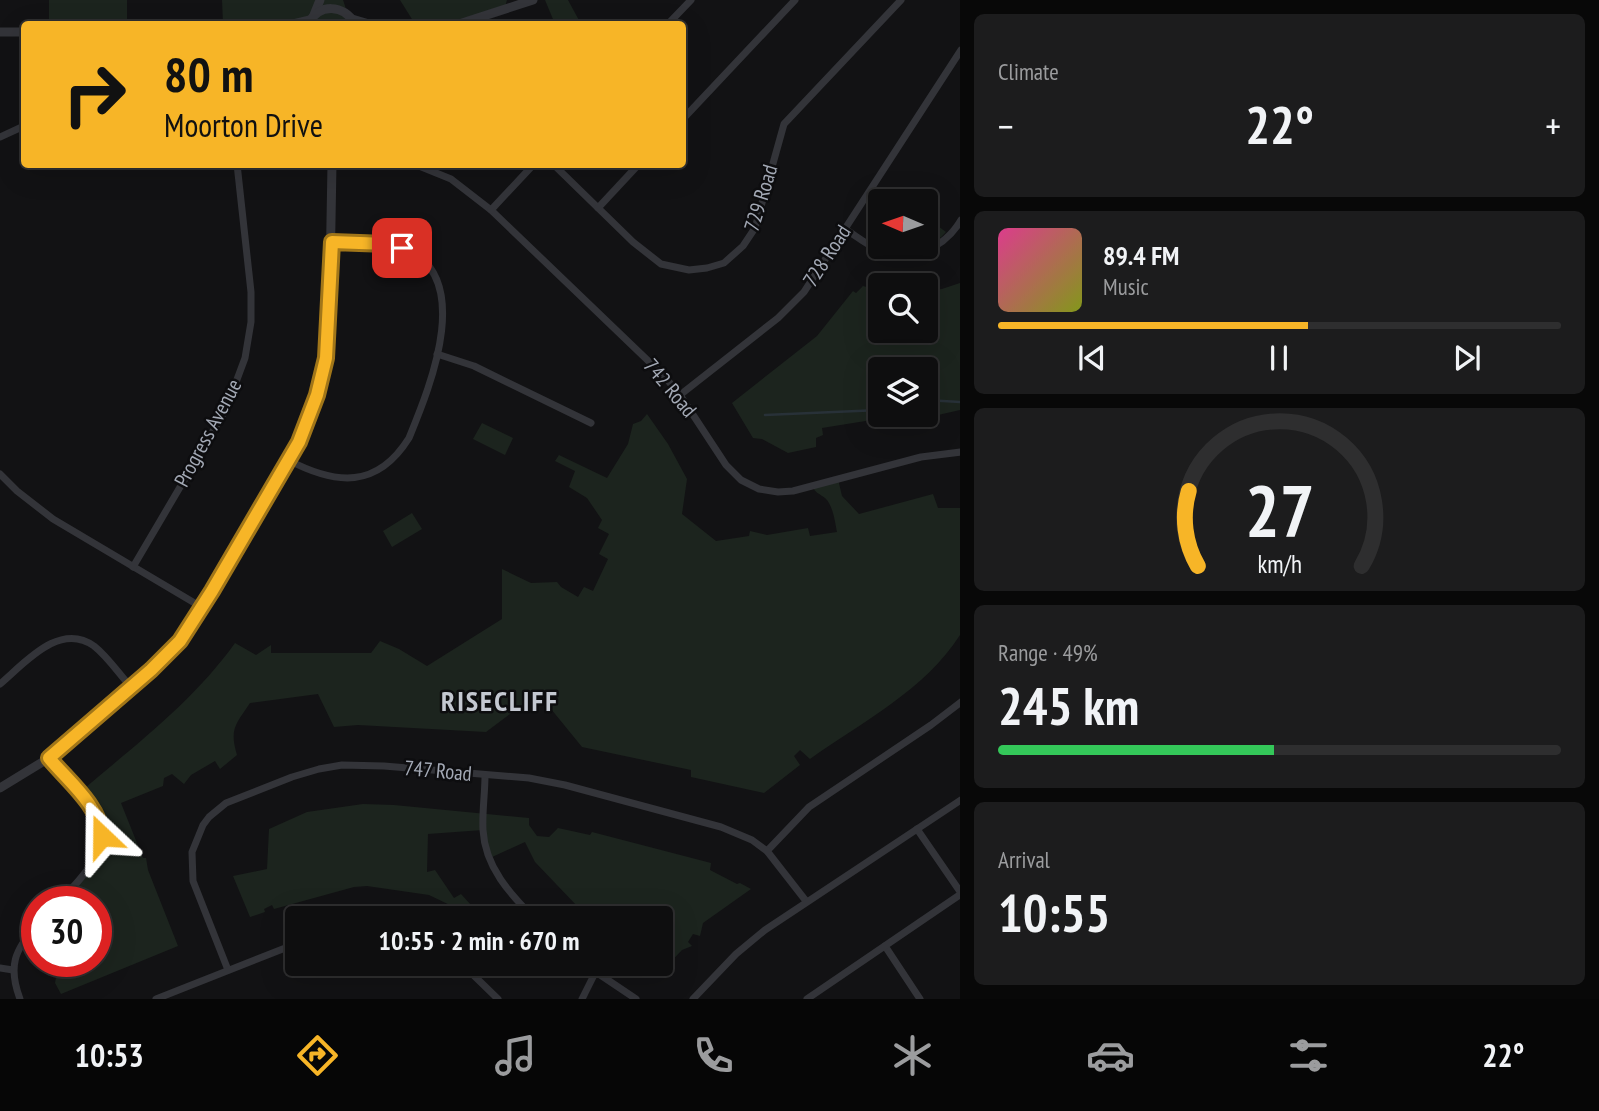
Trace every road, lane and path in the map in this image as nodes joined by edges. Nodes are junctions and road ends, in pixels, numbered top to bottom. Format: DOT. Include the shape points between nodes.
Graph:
graph roads {
  1 [pos="320,0"];
  2 [pos="342,0"];
  3 [pos="533,0"];
  4 [pos="691,0"];
  5 [pos="795,0"];
  6 [pos="901,0"];
  7 [pos="351,19"];
  8 [pos="310,20"];
  9 [pos="470,21"];
  10 [pos="671,21"];
  11 [pos="0,32"];
  12 [pos="21,32"];
  13 [pos="960,50"];
  14 [pos="686,116"];
  15 [pos="21,127"];
  16 [pos="0,137"];
  17 [pos="237,168"];
  18 [pos="332,168"];
  19 [pos="424,168"];
  20 [pos="530,168"];
  21 [pos="557,168"];
  22 [pos="635,168"];
  23 [pos="598,208"];
  24 [pos="491,210"];
  25 [pos="960,220"];
  26 [pos="845,229"];
  27 [pos="332,242"];
  28 [pos="438,354"];
  29 [pos="680,395"];
  30 [pos="591,423"];
  31 [pos="960,452"];
  32 [pos="288,460"];
  33 [pos="0,474"];
  34 [pos="133,567"];
  35 [pos="202,608"];
  36 [pos="0,684"];
  37 [pos="131,687"];
  38 [pos="960,702"];
  39 [pos="49,758"];
  40 [pos="485,775"];
  41 [pos="0,788"];
  42 [pos="960,800"];
  43 [pos="916,829"];
  44 [pos="767,851"];
  45 [pos="74,886"];
  46 [pos="960,893"];
  47 [pos="806,901"];
  48 [pos="523,906"];
  49 [pos="21,945"];
  50 [pos="885,946"];
  51 [pos="285,948"];
  52 [pos="0,968"];
  53 [pos="13,970"];
  54 [pos="228,970"];
  55 [pos="474,976"];
  56 [pos="594,976"];
  57 [pos="600,976"];
  58 [pos="20,999"];
  59 [pos="156,999"];
  60 [pos="498,999"];
  61 [pos="582,999"];
  62 [pos="636,999"];
  63 [pos="693,999"];
  64 [pos="807,999"];
  65 [pos="920,999"];
  1 -- 8 [label="street"];
  2 -- 7 [label="street"];
  3 -- 9 [label="street"];
  4 -- 10 [label="street"];
  5 -- 14 [label="street"];
  6 -- 23 [label="street, 729 Road" via="784,124 755,228 734,256 707,268 670,267 643,251"];
  7 -- 8 [label="street" via="331,8"];
  11 -- 12 [label="street"];
  13 -- 26 [label="street, 728 Road"];
  15 -- 16 [label="street"];
  17 -- 34 [label="street, Progress Avenue" via="251,292 245,358 226,409"];
  18 -- 27 [label="street"];
  19 -- 24 [label="street, 742 Road" via="451,179"];
  20 -- 24 [label="street"];
  21 -- 23 [label="street, 729 Road"];
  22 -- 23 [label="street"];
  24 -- 29 [label="street, 742 Road"];
  25 -- 26 [label="street" via="939,245 914,254 883,251"];
  26 -- 29 [label="street, 728 Road" via="796,301"];
  27 -- 28 [label="street" via="395,245 423,260 442,295"];
  27 -- 32 [label="street" via="329,334 322,378"];
  28 -- 30 [label="street" via="474,366"];
  28 -- 32 [label="street" via="409,438 382,468 362,476 330,478"];
  29 -- 31 [label="street, 742 Road" via="735,475 759,489 793,491 921,457"];
  32 -- 35 [label="street"];
  33 -- 34 [label="street" via="52,519"];
  34 -- 35 [label="street"];
  35 -- 37 [label="street" via="180,641"];
  36 -- 37 [label="street" via="45,646 70,638 96,648"];
  37 -- 39 [label="street"];
  38 -- 44 [label="street" via="809,807"];
  39 -- 41 [label="street"];
  39 -- 45 [label="street" via="101,825 101,848"];
  40 -- 44 [label="street, 747 Road" via="565,785 696,819 740,834"];
  40 -- 48 [label="street" via="483,832 488,853 503,884"];
  40 -- 54 [label="street, 747 Road" via="342,765 292,777 226,803 199,833 192,871"];
  42 -- 43 [label="street"];
  43 -- 46 [label="street"];
  43 -- 47 [label="street"];
  44 -- 47 [label="street, 747 Road"];
  46 -- 50 [label="street"];
  47 -- 63 [label="street" via="736,954"];
  49 -- 53 [label="street"];
  50 -- 64 [label="street"];
  50 -- 65 [label="street"];
  51 -- 54 [label="street"];
  52 -- 53 [label="street"];
  53 -- 58 [label="street"];
  54 -- 59 [label="street"];
  55 -- 60 [label="street"];
  56 -- 61 [label="street"];
  57 -- 62 [label="street"];
}
